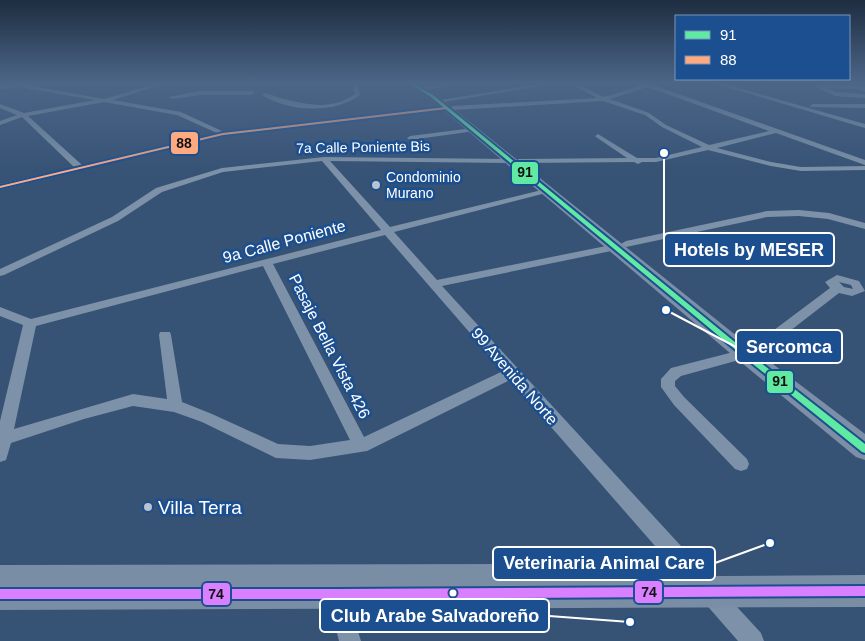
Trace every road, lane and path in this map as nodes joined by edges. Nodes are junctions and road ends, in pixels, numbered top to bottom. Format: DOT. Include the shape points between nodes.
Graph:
graph roads {
  1 [pos="18,113"];
  2 [pos="35,113"];
  3 [pos="179,113"];
  4 [pos="341,113"];
  5 [pos="456,113"];
  6 [pos="458,113"];
  7 [pos="644,113"];
  8 [pos="726,113"];
  9 [pos="821,113"];
  10 [pos="23,115"];
  11 [pos="0,123"];
  12 [pos="865,126"];
  13 [pos="473,130"];
  14 [pos="776,131"];
  15 [pos="223,134"];
  16 [pos="598,136"];
  17 [pos="410,138"];
  18 [pos="710,148"];
  19 [pos="324,159"];
  20 [pos="516,161"];
  21 [pos="638,162"];
  22 [pos="865,163"];
  23 [pos="80,168"];
  24 [pos="865,168"];
  25 [pos="0,187"];
  26 [pos="547,190"];
  27 [pos="865,226"];
  28 [pos="386,230"];
  29 [pos="621,245"];
  30 [pos="267,263"];
  31 [pos="0,273"];
  32 [pos="435,284"];
  33 [pos="838,288"];
  34 [pos="0,311"];
  35 [pos="30,324"];
  36 [pos="166,335"];
  37 [pos="752,351"];
  38 [pos="512,373"];
  39 [pos="175,406"];
  40 [pos="865,433"];
  41 [pos="3,439"];
  42 [pos="361,446"];
  43 [pos="865,449"];
  44 [pos="0,455"];
  45 [pos="741,464"];
  46 [pos="865,579"];
  47 [pos="0,580"];
  48 [pos="703,585"];
  49 [pos="865,591"];
  50 [pos="0,594"];
  51 [pos="337,594"];
  52 [pos="350,641"];
  53 [pos="753,641"];
  1 -- 10 [label="street"];
  2 -- 10 [label="street"];
  3 -- 15 [label="street"];
  4 -- 15 [label="street"];
  5 -- 13 [label="main road"];
  6 -- 20 [label="main road"];
  7 -- 18 [label="street"];
  8 -- 14 [label="street"];
  9 -- 12 [label="street"];
  10 -- 11 [label="street"];
  10 -- 23 [label="street"];
  13 -- 17 [label="street"];
  13 -- 20 [label="main road"];
  14 -- 18 [label="street, 7a Calle Poniente Bis"];
  14 -- 22 [label="street"];
  15 -- 23 [label="street"];
  16 -- 21 [label="street"];
  18 -- 21 [label="street, 7a Calle Poniente Bis"];
  18 -- 24 [label="street" via="801,169"];
  19 -- 20 [label="street, 7a Calle Poniente Bis"];
  19 -- 28 [label="street, 99 Avenida Norte"];
  19 -- 31 [label="street, 7a Calle Poniente Bis" via="222,170 159,190 114,218"];
  20 -- 21 [label="street, 7a Calle Poniente Bis"];
  20 -- 26 [label="main road"];
  20 -- 29 [label="main road"];
  23 -- 25 [label="street"];
  26 -- 28 [label="street, 9a Calle Poniente"];
  26 -- 29 [label="main road"];
  27 -- 29 [label="street" via="822,215 767,214"];
  28 -- 30 [label="street, 9a Calle Poniente"];
  28 -- 32 [label="street, 99 Avenida Norte"];
  29 -- 32 [label="street"];
  29 -- 37 [label="main road"];
  30 -- 35 [label="street, 9a Calle Poniente"];
  30 -- 42 [label="street, Pasaje Bella Vista 426"];
  32 -- 38 [label="street, 99 Avenida Norte"];
  33 -- 37 [label="street"];
  34 -- 35 [label="street"];
  35 -- 41 [label="street"];
  36 -- 39 [label="street"];
  37 -- 40 [label="main road"];
  37 -- 43 [label="main road"];
  37 -- 45 [label="street" via="676,372 668,379 668,386 678,401"];
  38 -- 42 [label="street"];
  38 -- 48 [label="street, 99 Avenida Norte"];
  39 -- 41 [label="street" via="133,400"];
  39 -- 42 [label="street" via="276,451 310,453"];
  41 -- 44 [label="street"];
  46 -- 48 [label="main road"];
  47 -- 48 [label="main road"];
  48 -- 49 [label="main road"];
  48 -- 51 [label="main road"];
  48 -- 53 [label="street, 99 Avenida Norte"];
  50 -- 51 [label="main road"];
  51 -- 52 [label="street"];
}
